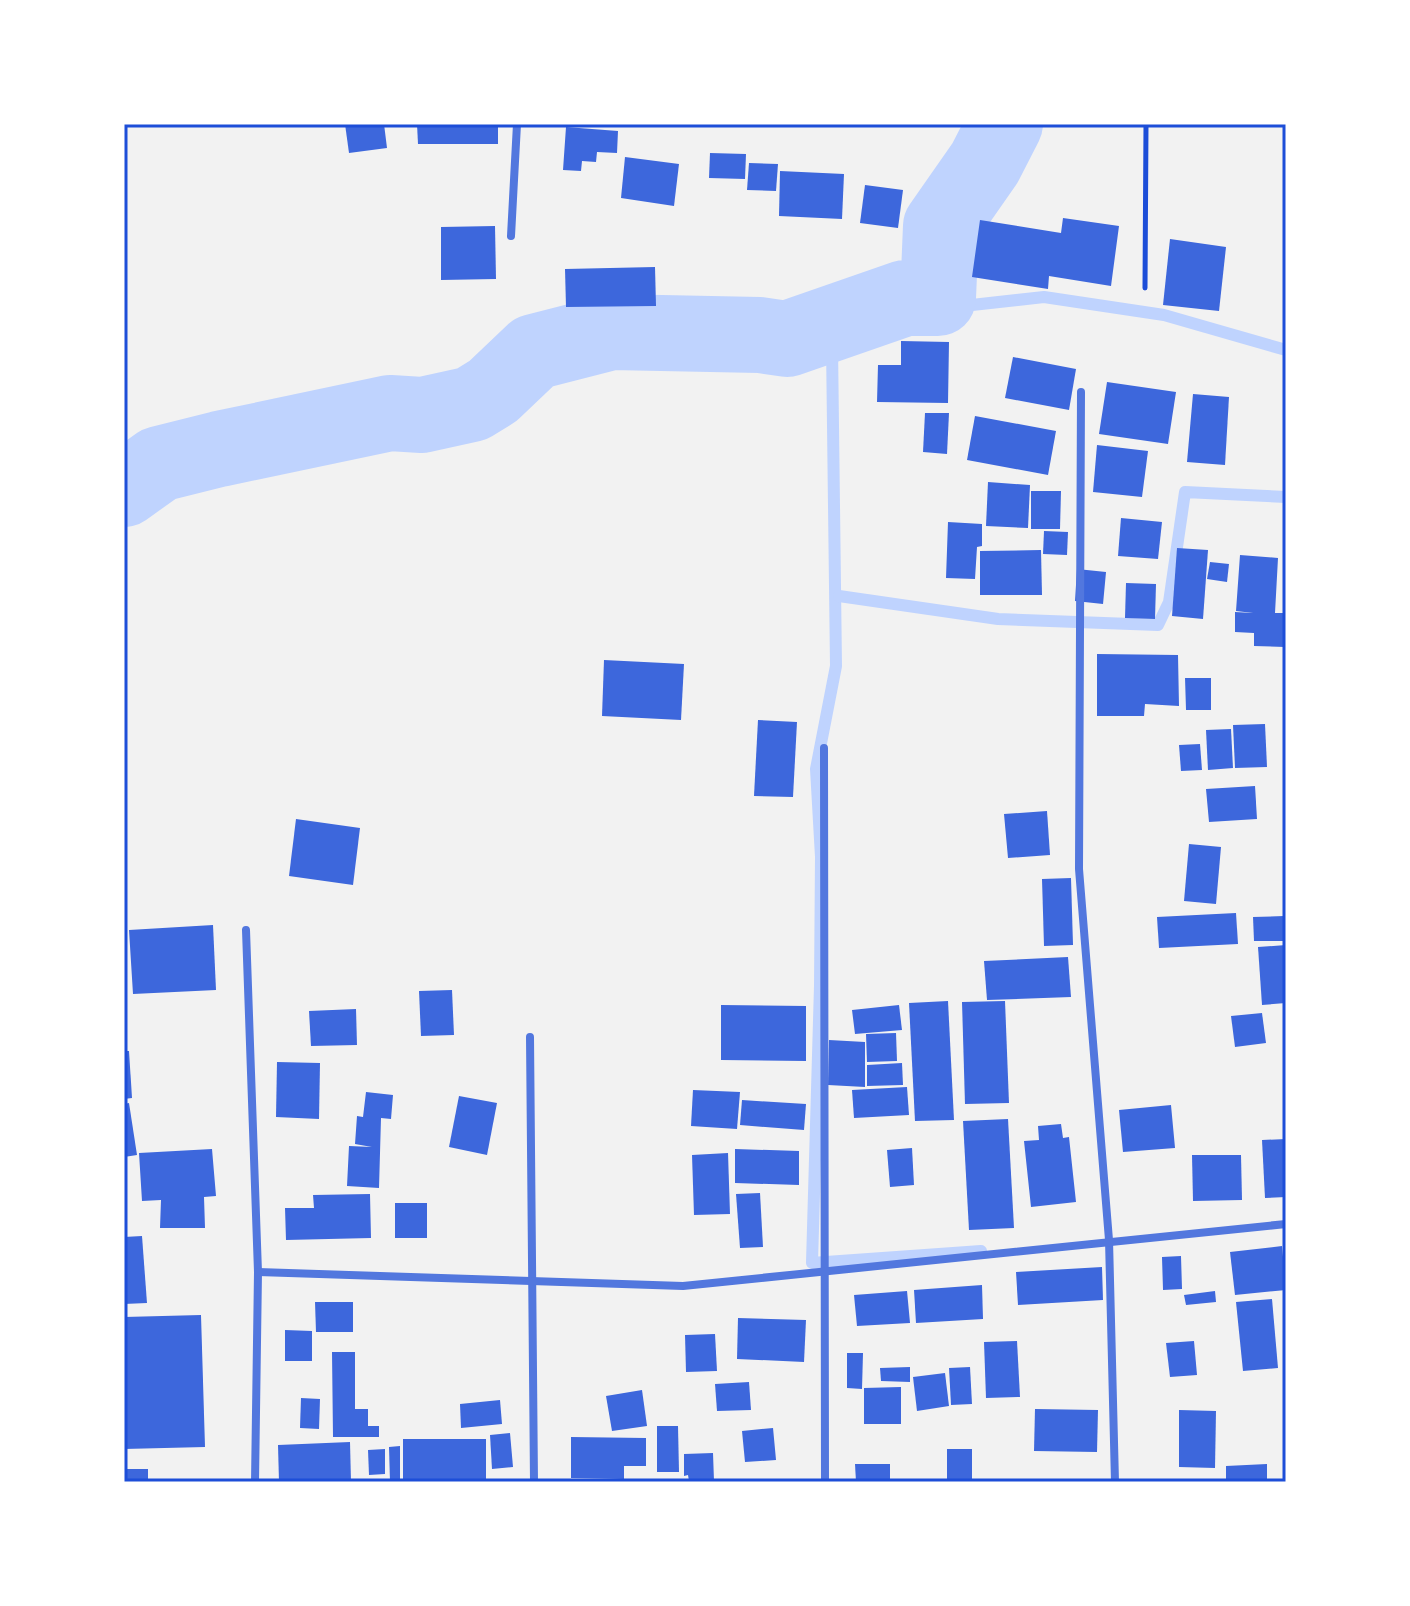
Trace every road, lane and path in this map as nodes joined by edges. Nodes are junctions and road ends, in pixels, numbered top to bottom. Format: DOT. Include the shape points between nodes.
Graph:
graph roads {
  1 [pos="517,124"];
  2 [pos="1146,124"];
  3 [pos="511,236"];
  4 [pos="1145,288"];
  5 [pos="1081,392"];
  6 [pos="824,748"];
  7 [pos="246,930"];
  8 [pos="530,1037"];
  9 [pos="1286,1224"];
  10 [pos="1109,1240"];
  11 [pos="258,1272"];
  12 [pos="823,1272"];
  13 [pos="533,1281"];
  14 [pos="255,1482"];
  15 [pos="534,1482"];
  16 [pos="825,1482"];
  17 [pos="1115,1482"];
  1 -- 3 [label="street"];
  2 -- 4 [label="path"];
  5 -- 10 [label="street" via="1079,869"];
  6 -- 12 [label="street"];
  7 -- 11 [label="street"];
  8 -- 13 [label="street"];
  9 -- 10 [label="street"];
  10 -- 12 [label="street"];
  10 -- 17 [label="street"];
  11 -- 13 [label="street"];
  11 -- 14 [label="street"];
  12 -- 13 [label="street" via="683,1286"];
  12 -- 16 [label="street"];
  13 -- 15 [label="street"];
}
